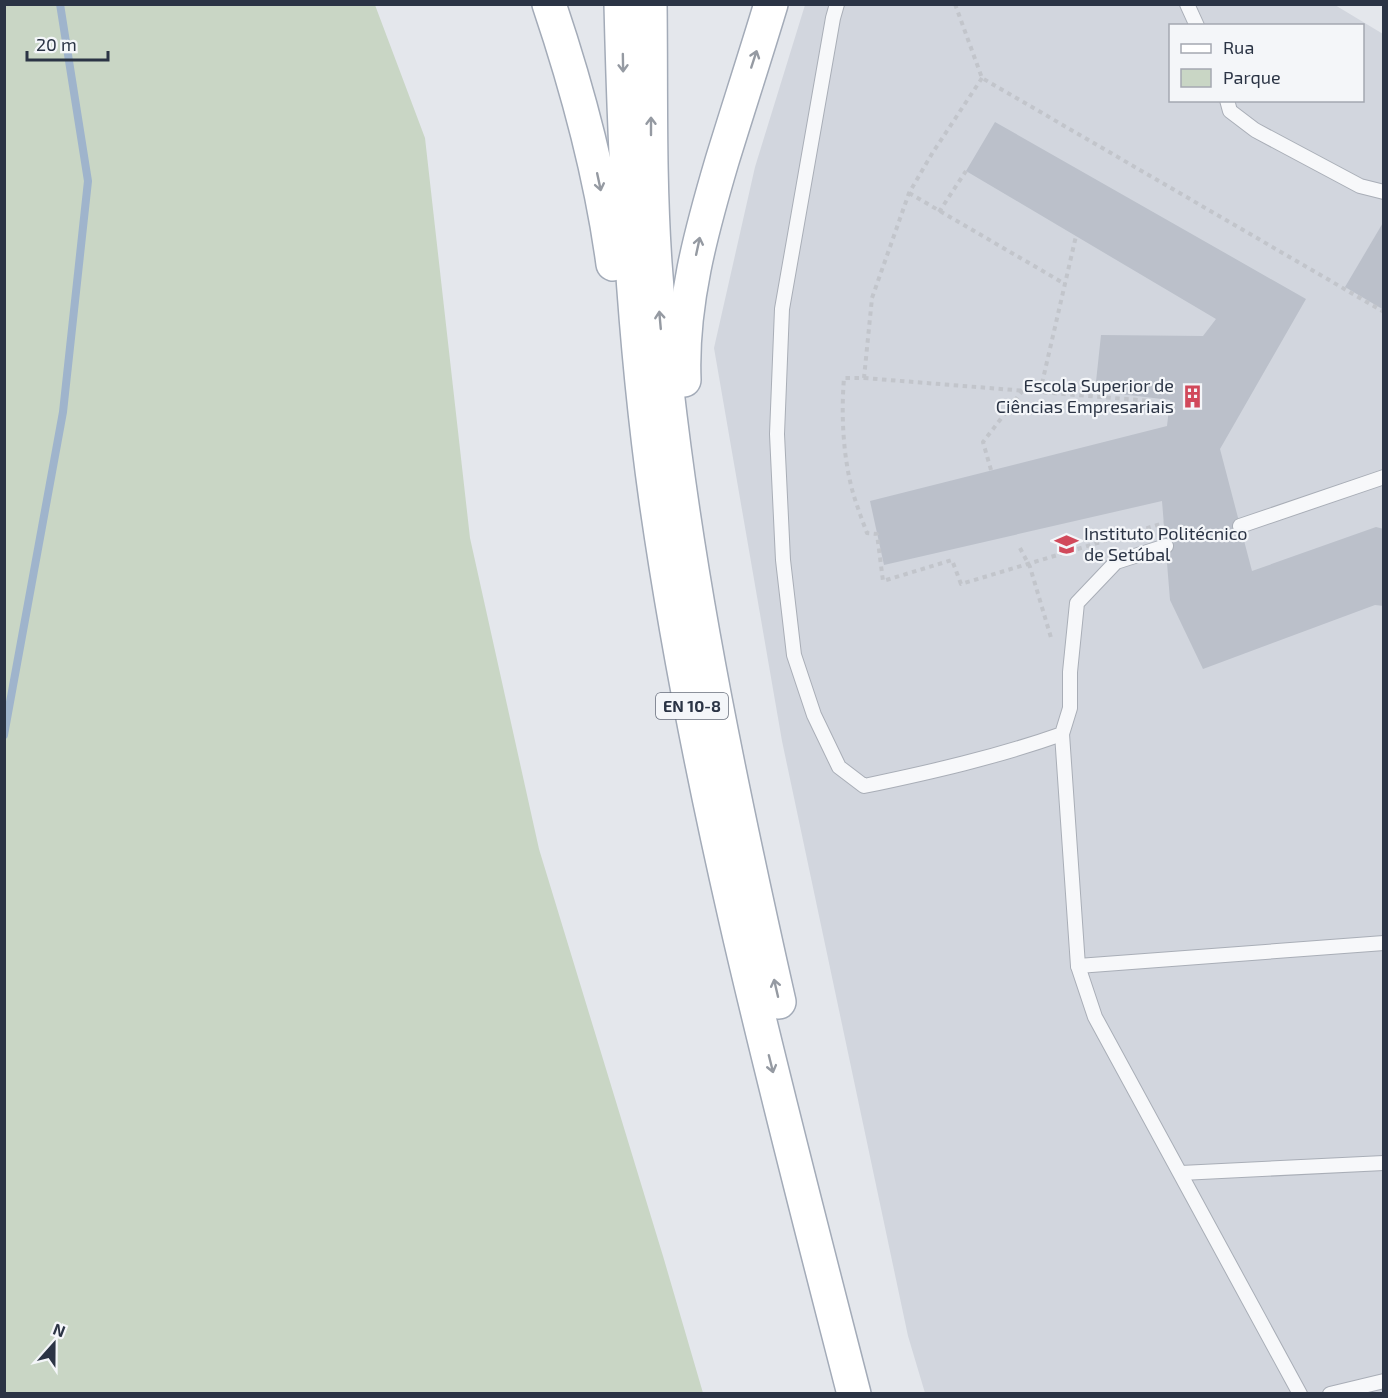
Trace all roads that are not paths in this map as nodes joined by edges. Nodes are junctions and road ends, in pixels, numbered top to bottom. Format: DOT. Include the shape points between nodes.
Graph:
graph roads {
  1 [pos="549,4"];
  2 [pos="621,4"];
  3 [pos="650,4"];
  4 [pos="771,4"];
  5 [pos="837,4"];
  6 [pos="1187,4"];
  7 [pos="1196,24"];
  8 [pos="1228,102"];
  9 [pos="1383,192"];
  10 [pos="1383,477"];
  11 [pos="1240,526"];
  12 [pos="1166,546"];
  13 [pos="1062,734"];
  14 [pos="1383,944"];
  15 [pos="767,948"];
  16 [pos="1078,966"];
  17 [pos="761,1024"];
  18 [pos="1383,1163"];
  19 [pos="1181,1173"];
  20 [pos="1383,1381"];
  21 [pos="854,1394"];
  22 [pos="865,1394"];
  23 [pos="1300,1394"];
  24 [pos="1330,1394"];
  1 -- 17 [label="main road, one-way" via="573,76 600,185 668,665 701,806"];
  2 -- 17 [label="main road, EN 10-8, one-way" via="632,266 656,499 696,732"];
  15 -- 3 [label="main road, EN 10-8, one-way" via="703,636 672,432 655,261"];
  15 -- 4 [label="main road, one-way" via="712,624 683,370 689,294 701,231"];
  5 -- 13 [label="lane" via="782,309 777,434 783,560 794,655 814,715 839,767 864,786 941,770"];
  6 -- 7 [label="lane"];
  8 -- 9 [label="lane" via="1230,111 1255,130 1359,186"];
  10 -- 11 [label="lane"];
  12 -- 13 [label="lane" via="1116,562 1077,603 1071,708"];
  13 -- 16 [label="lane"];
  14 -- 16 [label="lane"];
  22 -- 15 [label="main road, EN 10-8, one-way"];
  16 -- 19 [label="lane" via="1095,1017"];
  17 -- 21 [label="main road, EN 10-8, one-way"];
  18 -- 19 [label="lane"];
  19 -- 23 [label="lane"];
  20 -- 24 [label="lane"];
}
